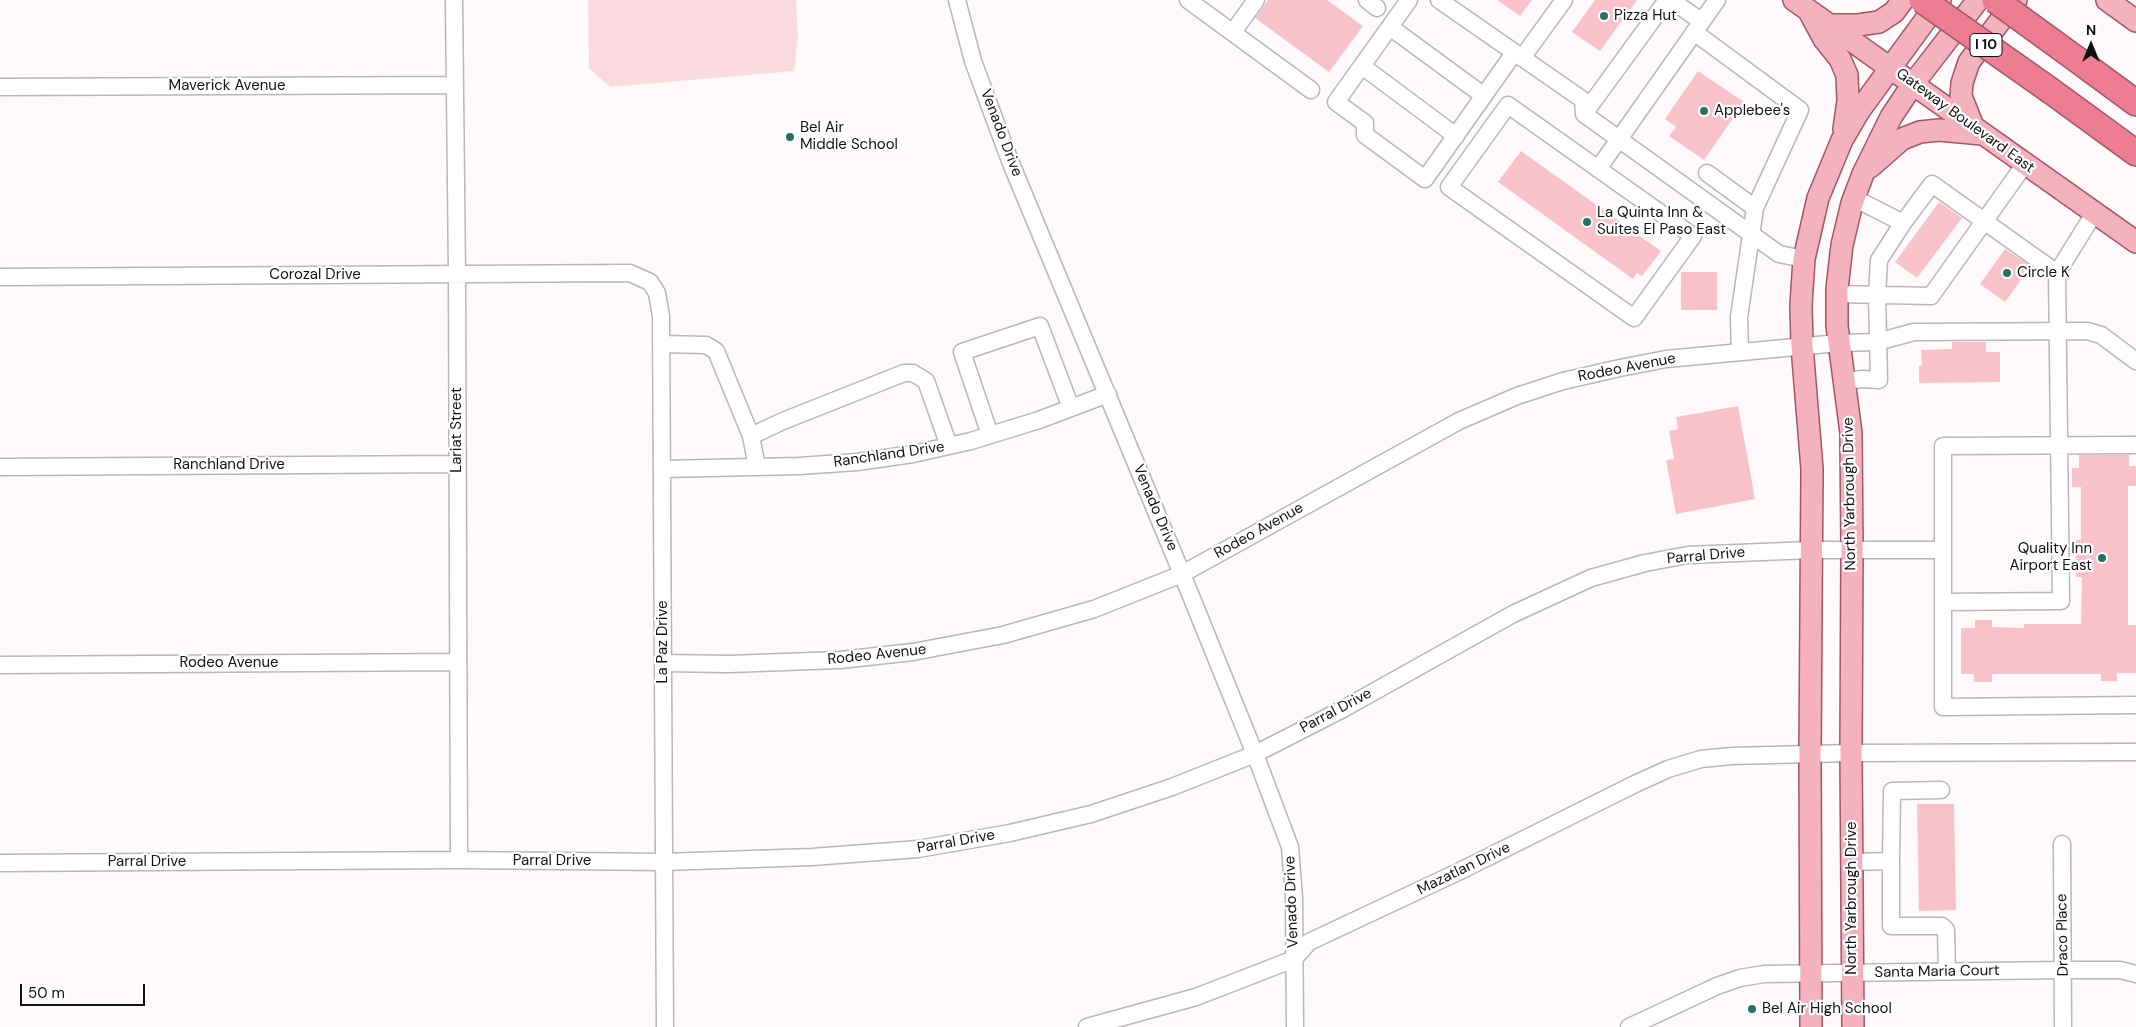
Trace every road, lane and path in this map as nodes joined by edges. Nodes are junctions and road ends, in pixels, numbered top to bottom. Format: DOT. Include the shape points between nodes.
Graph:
graph roads {
  1 [pos="454,0"];
  2 [pos="957,0"];
  3 [pos="1188,0"];
  4 [pos="1256,0"];
  5 [pos="1410,0"];
  6 [pos="1439,0"];
  7 [pos="1564,0"];
  8 [pos="1667,0"];
  9 [pos="1671,0"];
  10 [pos="1717,0"];
  11 [pos="1902,0"];
  12 [pos="1922,0"];
  13 [pos="1940,0"];
  14 [pos="1978,0"];
  15 [pos="1995,0"];
  16 [pos="2016,0"];
  17 [pos="2107,0"];
  18 [pos="1802,5"];
  19 [pos="2136,21"];
  20 [pos="1831,25"];
  21 [pos="1390,27"];
  22 [pos="1698,27"];
  23 [pos="1233,32"];
  24 [pos="1518,55"];
  25 [pos="1362,66"];
  26 [pos="1890,67"];
  27 [pos="455,84"];
  28 [pos="1913,84"];
  29 [pos="0,87"];
  30 [pos="1311,90"];
  31 [pos="1484,96"];
  32 [pos="2136,103"];
  33 [pos="1584,114"];
  34 [pos="1978,129"];
  35 [pos="1456,136"];
  36 [pos="1619,139"];
  37 [pos="1842,140"];
  38 [pos="2136,153"];
  39 [pos="2025,164"];
  40 [pos="1598,169"];
  41 [pos="1708,173"];
  42 [pos="1862,174"];
  43 [pos="1854,198"];
  44 [pos="1755,208"];
  45 [pos="2095,212"];
  46 [pos="1983,220"];
  47 [pos="1903,223"];
  48 [pos="1751,234"];
  49 [pos="2136,242"];
  50 [pos="1804,259"];
  51 [pos="630,273"];
  52 [pos="2057,273"];
  53 [pos="457,274"];
  54 [pos="0,277"];
  55 [pos="1837,294"];
  56 [pos="1877,295"];
  57 [pos="2059,331"];
  58 [pos="1839,342"];
  59 [pos="1878,342"];
  60 [pos="661,344"];
  61 [pos="1802,346"];
  62 [pos="1740,352"];
  63 [pos="2136,361"];
  64 [pos="1845,381"];
  65 [pos="1108,394"];
  66 [pos="1071,408"];
  67 [pos="990,435"];
  68 [pos="751,436"];
  69 [pos="2060,445"];
  70 [pos="2136,445"];
  71 [pos="949,446"];
  72 [pos="457,464"];
  73 [pos="0,467"];
  74 [pos="757,467"];
  75 [pos="663,469"];
  76 [pos="1852,549"];
  77 [pos="1811,550"];
  78 [pos="1943,550"];
  79 [pos="1182,574"];
  80 [pos="1943,602"];
  81 [pos="458,662"];
  82 [pos="663,663"];
  83 [pos="0,665"];
  84 [pos="2136,705"];
  85 [pos="2136,752"];
  86 [pos="1851,753"];
  87 [pos="1255,754"];
  88 [pos="1810,754"];
  89 [pos="1941,790"];
  90 [pos="2062,844"];
  91 [pos="459,860"];
  92 [pos="1891,861"];
  93 [pos="664,862"];
  94 [pos="1852,862"];
  95 [pos="0,863"];
  96 [pos="1294,959"];
  97 [pos="2063,970"];
  98 [pos="1810,972"];
  99 [pos="1853,972"];
  100 [pos="1947,972"];
  101 [pos="2136,974"];
  102 [pos="665,1027"];
  103 [pos="1087,1027"];
  104 [pos="1295,1027"];
  105 [pos="1629,1027"];
  106 [pos="1811,1027"];
  107 [pos="1853,1027"];
  108 [pos="2063,1027"];
  1 -- 27 [label="street, Lariat Street"];
  2 -- 65 [label="street, Venado Drive" via="973,61 1010,161"];
  3 -- 23 [label="street"];
  4 -- 23 [label="street"];
  5 -- 21 [label="street"];
  6 -- 24 [label="street"];
  7 -- 24 [label="street"];
  8 -- 33 [label="street"];
  9 -- 22 [label="street"];
  10 -- 22 [label="street"];
  11 -- 20 [label="main road" via="1894,12 1879,22"];
  12 -- 38 [label="highway, I 10, bridge"];
  13 -- 26 [label="main road"];
  14 -- 28 [label="main road, North Yarbrough Drive"];
  15 -- 32 [label="highway, bridge"];
  16 -- 34 [label="main road" via="1969,62 1962,83 1961,96"];
  17 -- 19 [label="main road"];
  18 -- 20 [label="main road, Gateway Boulevard East"];
  18 -- 37 [label="main road" via="1840,59 1847,75 1848,101"];
  20 -- 26 [label="main road, Gateway Boulevard East"];
  21 -- 25 [label="street"];
  21 -- 31 [label="street"];
  22 -- 36 [label="street"];
  22 -- 44 [label="street" via="1800,110"];
  23 -- 30 [label="street"];
  24 -- 31 [label="street"];
  24 -- 33 [label="street" via="1583,100"];
  25 -- 35 [label="street"];
  25 -- 35 [label="street" via="1336,102 1365,123 1365,135 1425,179"];
  26 -- 28 [label="main road, Gateway Boulevard East"];
  26 -- 37 [label="main road" via="1858,111"];
  27 -- 29 [label="street, Maverick Avenue"];
  27 -- 53 [label="street, Lariat Street"];
  28 -- 34 [label="main road, Gateway Boulevard East"];
  28 -- 42 [label="main road, North Yarbrough Drive"];
  31 -- 35 [label="street"];
  33 -- 36 [label="street"];
  34 -- 39 [label="main road, Gateway Boulevard East"];
  34 -- 42 [label="main road" via="1920,132 1902,139"];
  36 -- 40 [label="street"];
  36 -- 48 [label="street"];
  37 -- 50 [label="main road" via="1818,198"];
  39 -- 45 [label="main road, Gateway Boulevard East"];
  39 -- 46 [label="street"];
  40 -- 40 [label="street" via="1508,105 1449,187 1634,318 1693,236"];
  41 -- 44 [label="street"];
  42 -- 43 [label="main road, North Yarbrough Drive"];
  43 -- 47 [label="street"];
  43 -- 55 [label="main road, North Yarbrough Drive" via="1842,245"];
  44 -- 48 [label="street"];
  45 -- 49 [label="main road, Gateway Boulevard East"];
  45 -- 52 [label="street"];
  46 -- 47 [label="street" via="1932,184"];
  46 -- 52 [label="street"];
  46 -- 56 [label="street" via="1931,296"];
  47 -- 56 [label="street" via="1879,260"];
  48 -- 50 [label="street" via="1779,254"];
  48 -- 62 [label="street" via="1739,317"];
  50 -- 61 [label="main road"];
  51 -- 53 [label="street, Corozal Drive"];
  51 -- 60 [label="street, La Paz Drive" via="650,282 657,293"];
  52 -- 57 [label="street"];
  53 -- 54 [label="street, Corozal Drive"];
  53 -- 72 [label="street, Lariat Street"];
  55 -- 56 [label="street"];
  55 -- 58 [label="main road, North Yarbrough Drive"];
  56 -- 59 [label="street"];
  57 -- 59 [label="street, Rodeo Avenue" via="1914,332"];
  57 -- 63 [label="street, Rodeo Avenue" via="2087,331 2102,335"];
  57 -- 69 [label="street"];
  58 -- 59 [label="street, Rodeo Avenue"];
  58 -- 61 [label="street, Rodeo Avenue"];
  58 -- 64 [label="main road, North Yarbrough Drive"];
  59 -- 64 [label="street" via="1879,380"];
  60 -- 68 [label="street" via="706,345 716,351"];
  60 -- 75 [label="street, La Paz Drive"];
  61 -- 62 [label="street, Rodeo Avenue"];
  61 -- 77 [label="main road" via="1812,469"];
  62 -- 79 [label="street, Rodeo Avenue" via="1666,359 1620,368 1517,396 1459,421"];
  64 -- 76 [label="main road, North Yarbrough Drive" via="1851,433"];
  65 -- 66 [label="street, Ranchland Drive"];
  65 -- 79 [label="street, Venado Drive"];
  66 -- 67 [label="street, Ranchland Drive"];
  66 -- 67 [label="street" via="1040,326 962,352"];
  67 -- 71 [label="street, Ranchland Drive"];
  68 -- 71 [label="street" via="904,373 914,373 926,381"];
  68 -- 74 [label="street"];
  69 -- 70 [label="street"];
  69 -- 78 [label="street" via="1943,446"];
  69 -- 80 [label="street" via="2061,601"];
  71 -- 74 [label="street, Ranchland Drive" via="857,462"];
  72 -- 73 [label="street, Ranchland Drive"];
  72 -- 81 [label="street, Lariat Street"];
  74 -- 75 [label="street, Ranchland Drive"];
  75 -- 82 [label="street, La Paz Drive"];
  76 -- 77 [label="street, Parral Drive"];
  76 -- 78 [label="street, Parral Drive"];
  76 -- 86 [label="main road, North Yarbrough Drive"];
  77 -- 87 [label="street, Parral Drive" via="1688,555 1591,578 1513,614"];
  77 -- 88 [label="main road"];
  78 -- 80 [label="street"];
  79 -- 82 [label="street, Rodeo Avenue" via="1094,609 1003,635 913,652 840,660"];
  79 -- 87 [label="street, Venado Drive"];
  80 -- 84 [label="street" via="1943,707"];
  81 -- 83 [label="street, Rodeo Avenue"];
  81 -- 91 [label="street, Lariat Street"];
  82 -- 93 [label="street, La Paz Drive"];
  85 -- 86 [label="street, Mazatlan Drive"];
  86 -- 88 [label="street, Mazatlan Drive"];
  86 -- 94 [label="main road, North Yarbrough Drive"];
  87 -- 93 [label="street, Parral Drive" via="1091,814 1010,833 918,849 812,857"];
  87 -- 96 [label="street, Venado Drive" via="1290,847"];
  88 -- 96 [label="street, Mazatlan Drive" via="1701,759 1668,769 1309,942"];
  88 -- 98 [label="main road"];
  89 -- 92 [label="street" via="1892,791"];
  90 -- 97 [label="street, Draco Place"];
  91 -- 93 [label="street, Parral Drive"];
  91 -- 95 [label="street, Parral Drive"];
  92 -- 94 [label="street"];
  92 -- 100 [label="street" via="1891,926 1942,926 1946,930"];
  93 -- 102 [label="street, La Paz Drive"];
  94 -- 99 [label="main road, North Yarbrough Drive"];
  96 -- 103 [label="street, Mazatlan Drive" via="1196,997"];
  96 -- 104 [label="street, Venado Drive"];
  97 -- 100 [label="street, Santa Maria Court"];
  97 -- 101 [label="street, Santa Maria Court" via="2120,970"];
  97 -- 108 [label="street, Draco Place"];
  98 -- 99 [label="street, Santa Maria Court"];
  98 -- 105 [label="street, Santa Maria Court" via="1740,978"];
  98 -- 106 [label="main road"];
  99 -- 100 [label="street, Santa Maria Court"];
  99 -- 107 [label="main road, North Yarbrough Drive"];
}
